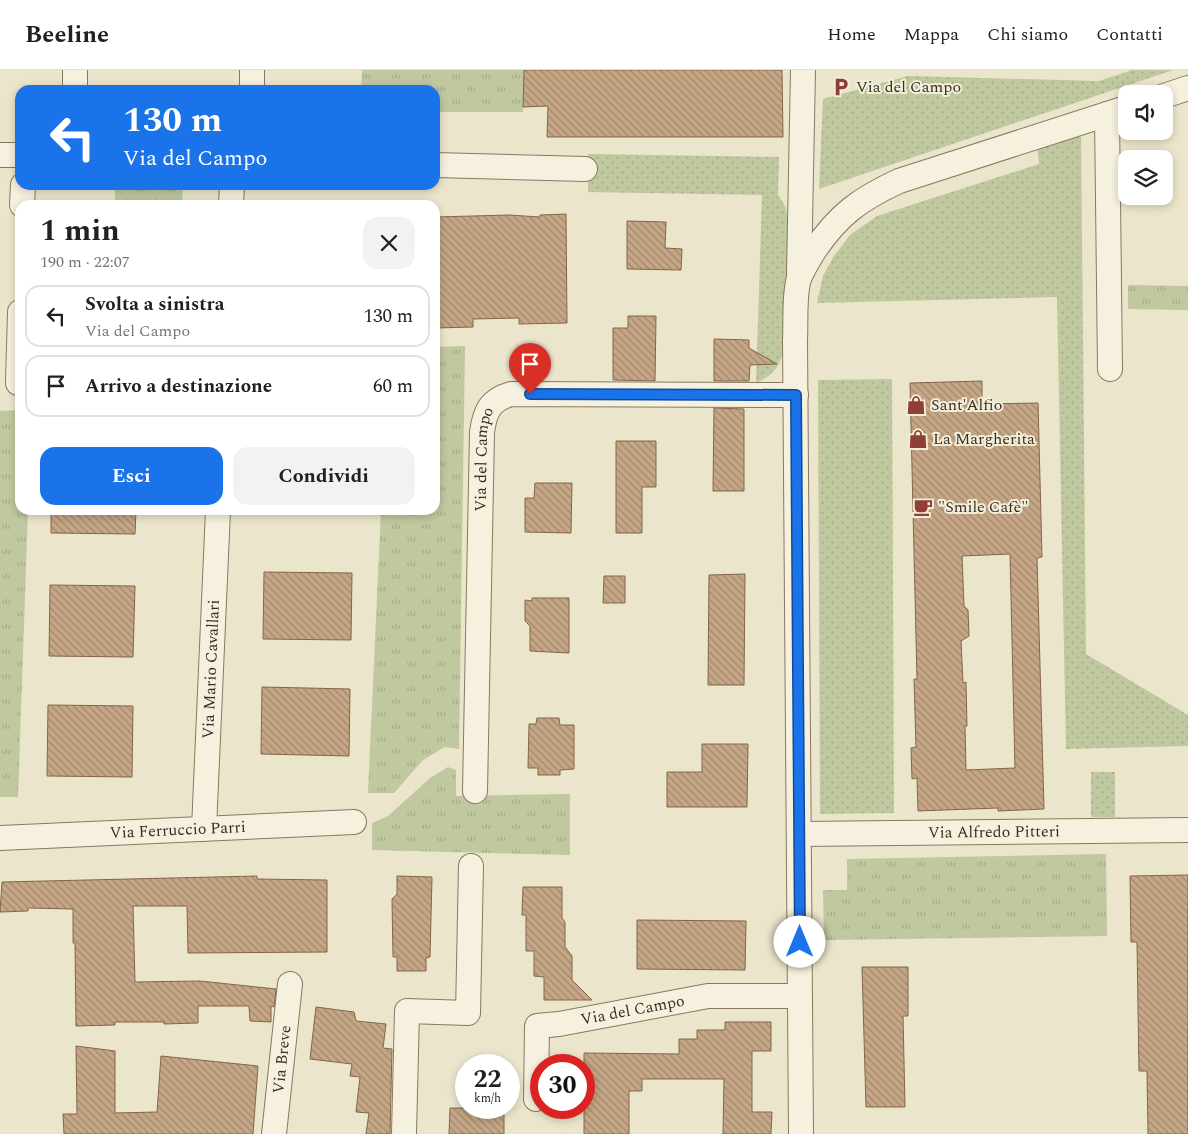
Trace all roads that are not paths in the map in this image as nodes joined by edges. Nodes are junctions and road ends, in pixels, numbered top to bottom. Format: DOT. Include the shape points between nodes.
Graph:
graph roads {
  1 [pos="75,70"];
  2 [pos="252,70"];
  3 [pos="803,70"];
  4 [pos="75,85"];
  5 [pos="252,85"];
  6 [pos="1188,88"];
  7 [pos="1173,93"];
  8 [pos="1116,111"];
  9 [pos="0,155"];
  10 [pos="15,155"];
  11 [pos="440,165"];
  12 [pos="585,168"];
  13 [pos="798,281"];
  14 [pos="1110,369"];
  15 [pos="796,395"];
  16 [pos="218,515"];
  17 [pos="476,791"];
  18 [pos="354,822"];
  19 [pos="204,829"];
  20 [pos="1188,830"];
  21 [pos="799,834"];
  22 [pos="0,838"];
  23 [pos="471,866"];
  24 [pos="290,984"];
  25 [pos="800,996"];
  26 [pos="537,1054"];
  27 [pos="274,1134"];
  28 [pos="404,1134"];
  29 [pos="801,1134"];
  1 -- 4 [label="street"];
  2 -- 5 [label="street"];
  3 -- 13 [label="street"];
  6 -- 7 [label="street"];
  8 -- 13 [label="street" via="899,181 874,193 838,220 806,262"];
  8 -- 14 [label="street"];
  9 -- 10 [label="street"];
  11 -- 12 [label="street"];
  13 -- 15 [label="street"];
  15 -- 17 [label="street, Via del Campo" via="512,394 493,403 487,411 482,432"];
  15 -- 21 [label="street"];
  16 -- 19 [label="street, Via Mario Cavallari"];
  18 -- 19 [label="street, Via Ferruccio Parri"];
  19 -- 22 [label="street, Via Ferruccio Parri"];
  20 -- 21 [label="street, Via Alfredo Pitteri"];
  21 -- 25 [label="street"];
  23 -- 28 [label="street" via="468,1013 408,1010"];
  24 -- 27 [label="street, Via Breve"];
  25 -- 26 [label="street, Via del Campo" via="708,996 537,1026"];
  25 -- 29 [label="street"];
}
